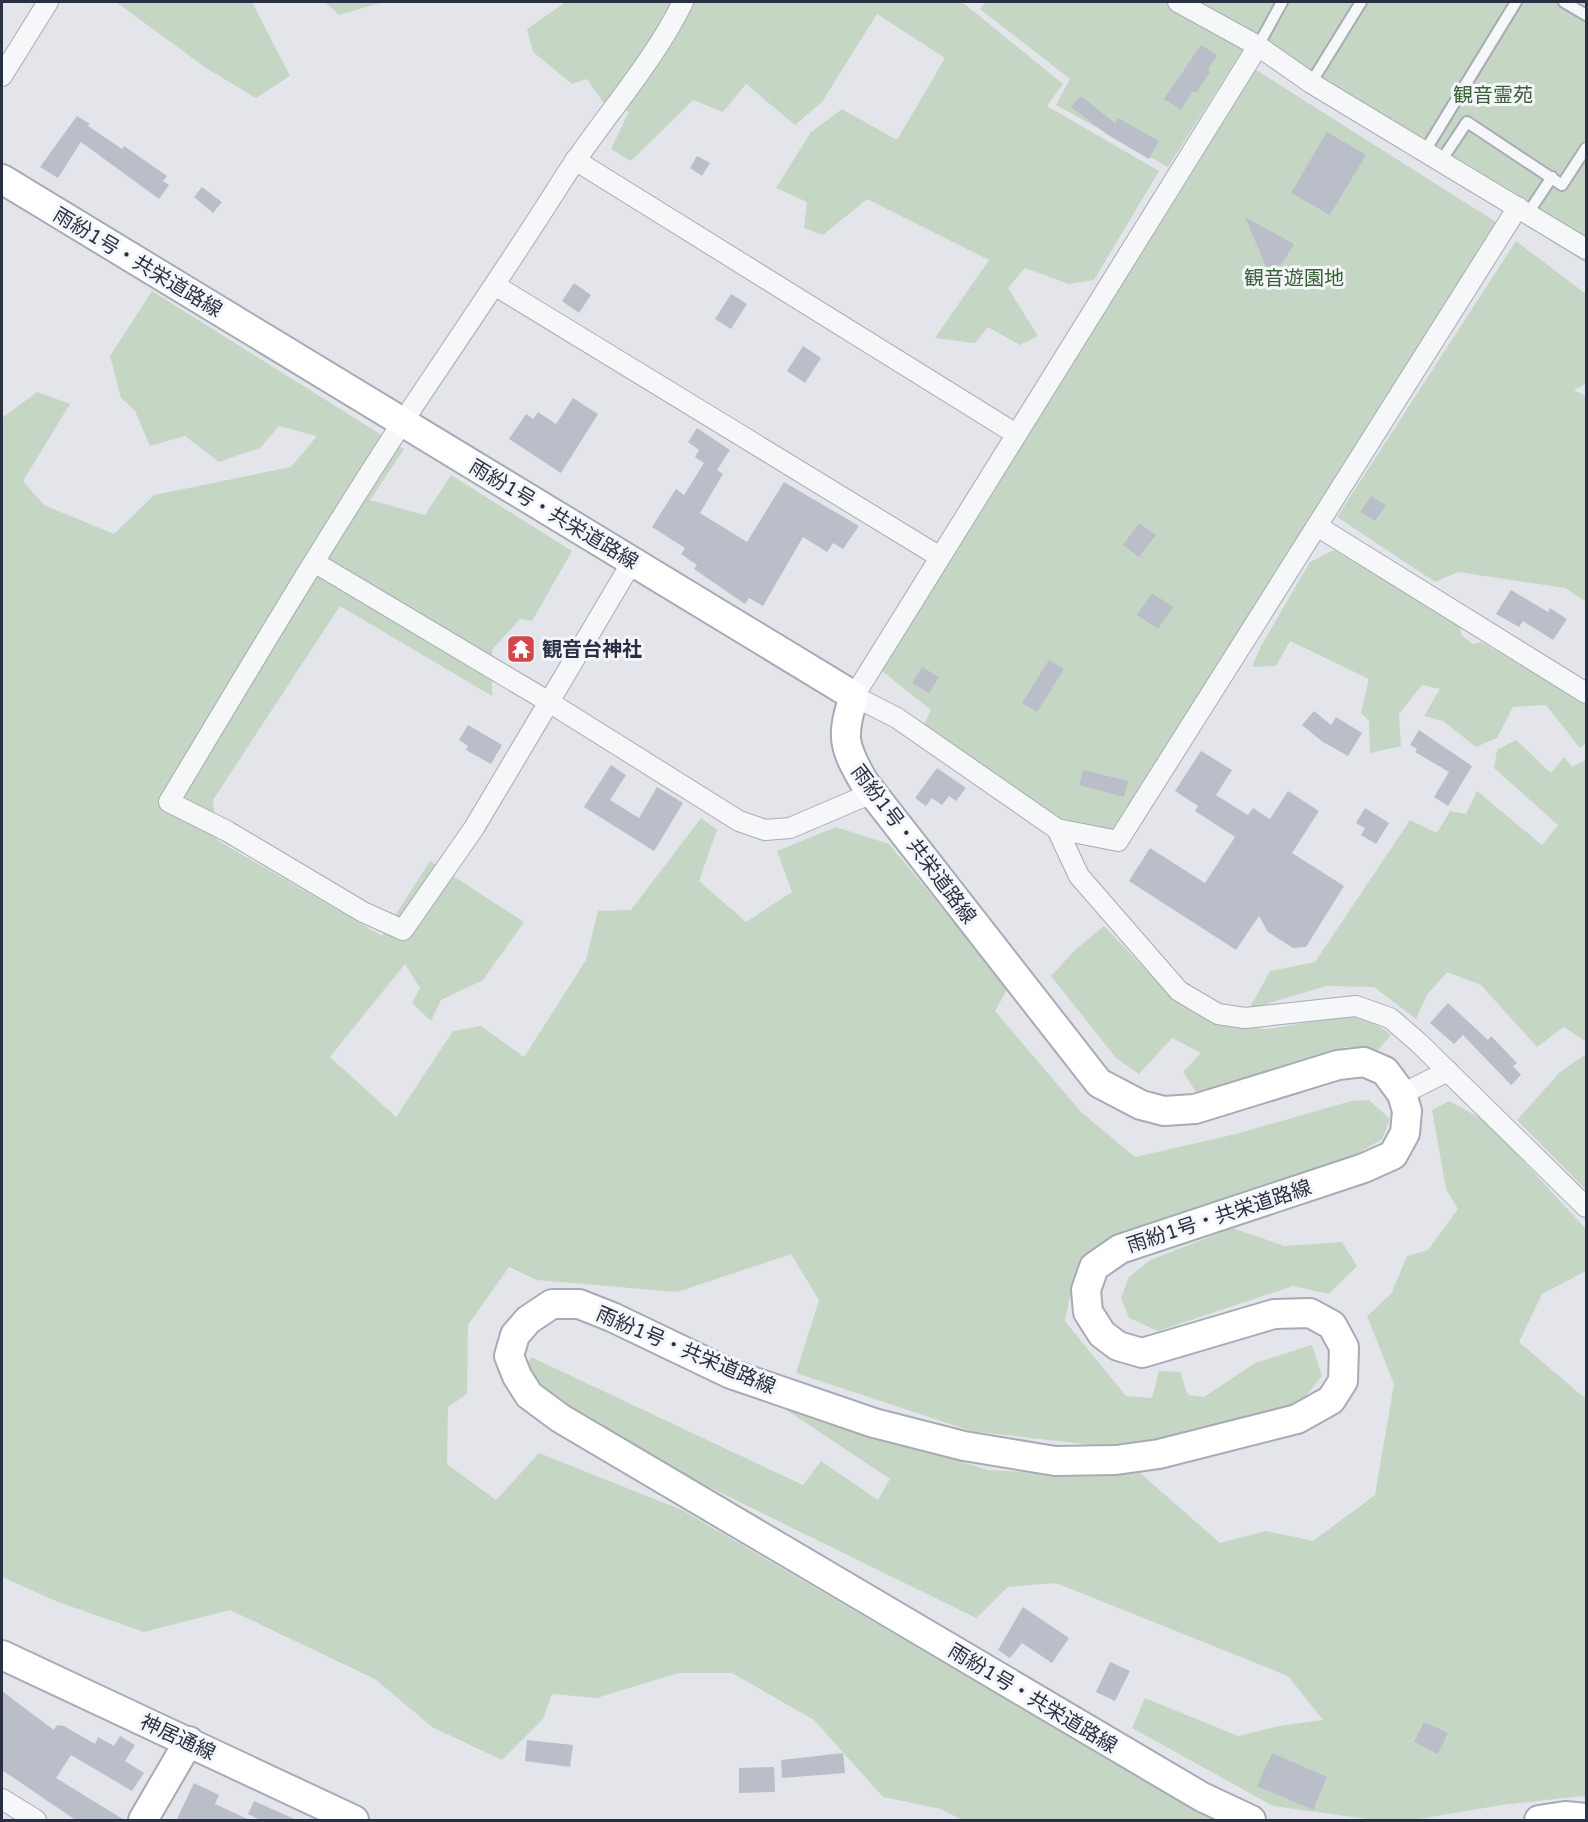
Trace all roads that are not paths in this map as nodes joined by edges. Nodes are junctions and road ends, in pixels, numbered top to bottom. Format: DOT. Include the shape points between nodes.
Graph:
graph roads {
  1 [pos="48,2"];
  2 [pos="683,2"];
  3 [pos="1180,2"];
  4 [pos="1282,2"];
  5 [pos="1361,2"];
  6 [pos="1516,2"];
  7 [pos="1564,2"];
  8 [pos="1587,15"];
  9 [pos="1258,46"];
  10 [pos="2,76"];
  11 [pos="1311,83"];
  12 [pos="1587,148"];
  13 [pos="1433,156"];
  14 [pos="575,160"];
  15 [pos="1552,177"];
  16 [pos="2,179"];
  17 [pos="1523,210"];
  18 [pos="1587,249"];
  19 [pos="496,286"];
  20 [pos="402,423"];
  21 [pos="1016,434"];
  22 [pos="1317,525"];
  23 [pos="940,557"];
  24 [pos="314,562"];
  25 [pos="632,562"];
  26 [pos="1587,693"];
  27 [pos="854,696"];
  28 [pos="549,702"];
  29 [pos="872,793"];
  30 [pos="1057,829"];
  31 [pos="1448,1071"];
  32 [pos="1402,1094"];
  33 [pos="1587,1207"];
  34 [pos="2,1655"];
  35 [pos="189,1741"];
  36 [pos="2,1799"];
  37 [pos="1587,1818"];
  38 [pos="36,1821"];
  39 [pos="143,1821"];
  40 [pos="354,1821"];
  41 [pos="1251,1821"];
  42 [pos="1539,1821"];
  1 -- 10 [label="street"];
  2 -- 14 [label="street" via="651,56"];
  3 -- 9 [label="street"];
  4 -- 9 [label="lane"];
  5 -- 11 [label="lane"];
  6 -- 13 [label="lane"];
  7 -- 8 [label="lane"];
  9 -- 11 [label="street"];
  9 -- 21 [label="street"];
  11 -- 13 [label="street"];
  12 -- 15 [label="lane" via="1562,185"];
  13 -- 15 [label="lane" via="1467,122"];
  13 -- 17 [label="street"];
  14 -- 19 [label="street"];
  14 -- 21 [label="street"];
  15 -- 17 [label="lane"];
  16 -- 20 [label="street, 雨紛1号・共栄道路線"];
  17 -- 18 [label="street"];
  17 -- 22 [label="street"];
  19 -- 20 [label="street"];
  19 -- 23 [label="street"];
  20 -- 24 [label="street"];
  20 -- 25 [label="street, 雨紛1号・共栄道路線"];
  21 -- 23 [label="street"];
  22 -- 26 [label="street"];
  22 -- 30 [label="street" via="1118,841"];
  23 -- 27 [label="street"];
  24 -- 28 [label="street"];
  24 -- 28 [label="street" via="169,802 227,831 363,912 403,930 474,828"];
  25 -- 27 [label="street, 雨紛1号・共栄道路線"];
  25 -- 28 [label="street"];
  27 -- 29 [label="street, 雨紛1号・共栄道路線" via="845,725 847,753"];
  27 -- 30 [label="street" via="897,718"];
  28 -- 29 [label="street" via="739,821 765,830 790,828"];
  29 -- 32 [label="street, 雨紛1号・共栄道路線" via="1099,1083 1141,1105 1164,1111 1195,1108 1338,1065 1364,1062 1385,1071"];
  30 -- 31 [label="street" via="1079,876 1179,992 1218,1014 1245,1018 1356,1006 1390,1018"];
  31 -- 32 [label="street"];
  31 -- 33 [label="street"];
  32 -- 41 [label="street, 雨紛1号・共栄道路線" via="1407,1111 1405,1133 1393,1155 1120,1249 1094,1267 1086,1290 1088,1312 1102,1334 1118,1346 1142,1353 1274,1314 1310,1313 1332,1325 1344,1347 1343,1381 1331,1400 1297,1419 1159,1454 1116,1461 1055,1461 964,1446 874,1423 731,1374 579,1304 552,1304 528,1320 515,1335 510,1356 529,1395 560,1418 1202,1797"];
  34 -- 35 [label="street, 神居通線"];
  35 -- 39 [label="street"];
  35 -- 40 [label="street, 神居通線"];
  36 -- 38 [label="street"];
  37 -- 42 [label="street" via="1565,1816"];
}
